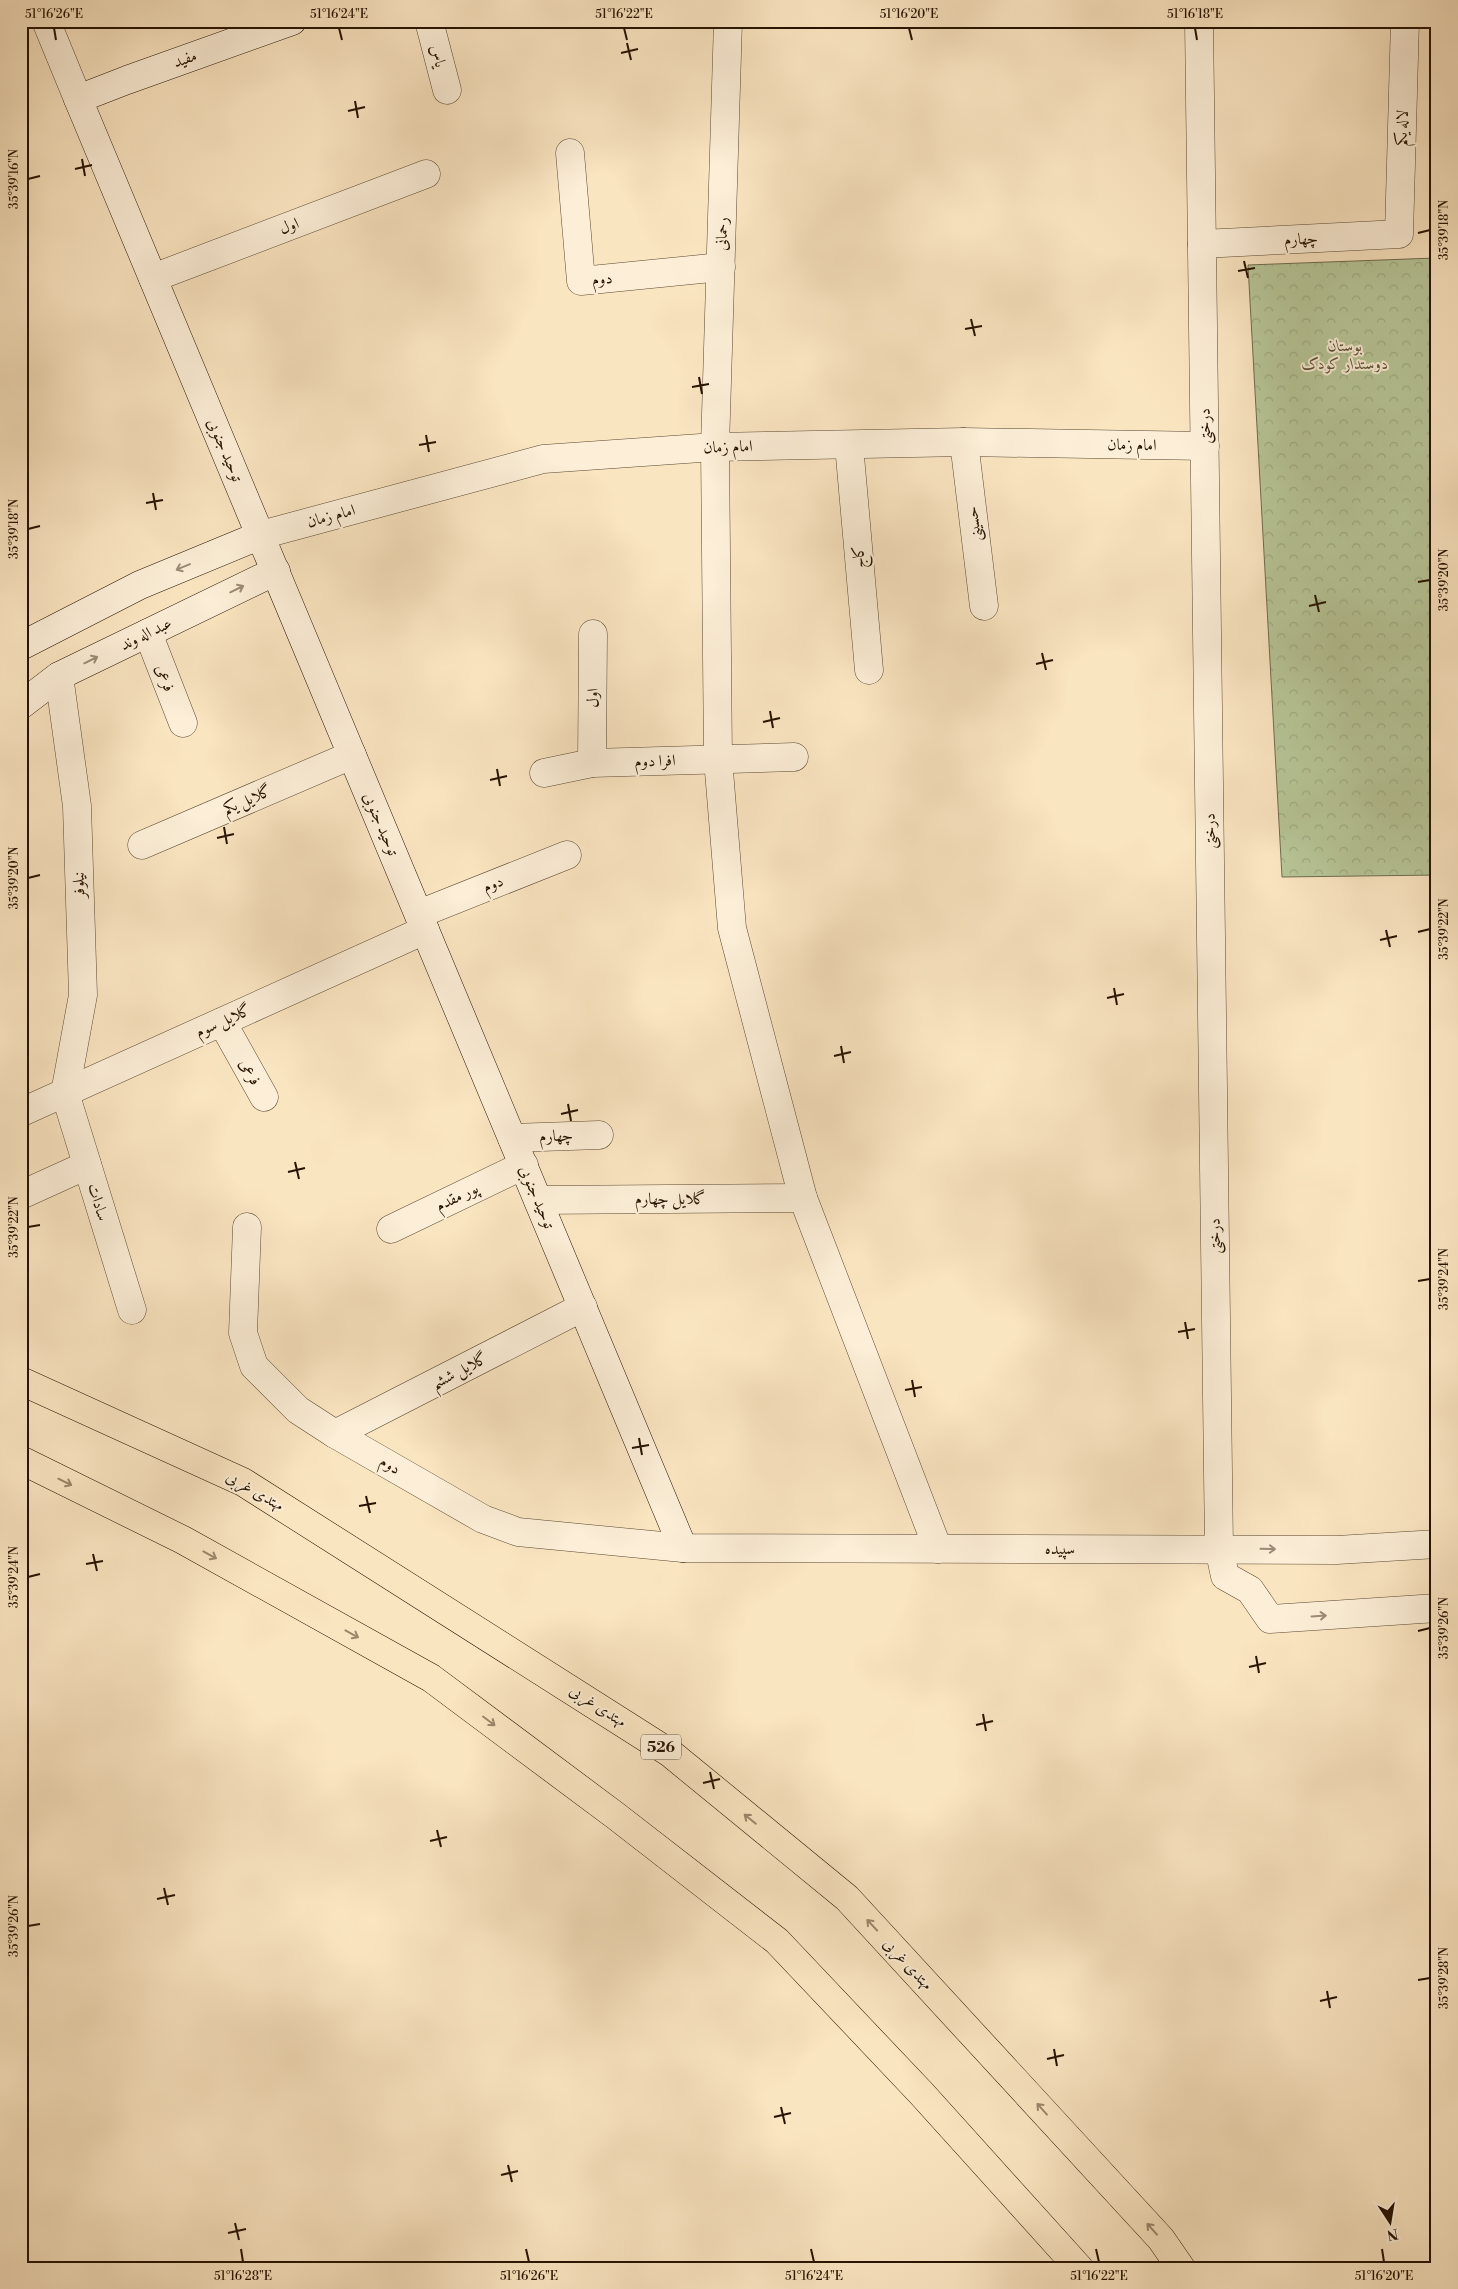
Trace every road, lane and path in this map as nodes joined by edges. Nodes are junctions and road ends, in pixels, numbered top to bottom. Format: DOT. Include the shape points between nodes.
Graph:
graph roads {
  1 [pos="46,21"];
  2 [pos="292,21"];
  3 [pos="430,21"];
  4 [pos="728,21"];
  5 [pos="1199,21"];
  6 [pos="1405,21"];
  7 [pos="447,90"];
  8 [pos="78,100"];
  9 [pos="570,154"];
  10 [pos="426,174"];
  11 [pos="1399,234"];
  12 [pos="1202,244"];
  13 [pos="721,267"];
  14 [pos="153,278"];
  15 [pos="964,442"];
  16 [pos="849,444"];
  17 [pos="715,446"];
  18 [pos="1205,446"];
  19 [pos="261,535"];
  20 [pos="276,571"];
  21 [pos="984,606"];
  22 [pos="148,632"];
  23 [pos="593,634"];
  24 [pos="21,646"];
  25 [pos="870,670"];
  26 [pos="59,676"];
  27 [pos="21,706"];
  28 [pos="183,722"];
  29 [pos="352,755"];
  30 [pos="794,757"];
  31 [pos="718,759"];
  32 [pos="592,763"];
  33 [pos="544,773"];
  34 [pos="142,844"];
  35 [pos="567,855"];
  36 [pos="422,922"];
  37 [pos="222,1022"];
  38 [pos="65,1093"];
  39 [pos="264,1097"];
  40 [pos="22,1112"];
  41 [pos="599,1135"];
  42 [pos="512,1138"];
  43 [pos="87,1165"];
  44 [pos="524,1165"];
  45 [pos="21,1195"];
  46 [pos="803,1198"];
  47 [pos="538,1200"];
  48 [pos="247,1227"];
  49 [pos="391,1229"];
  50 [pos="583,1307"];
  51 [pos="132,1310"];
  52 [pos="21,1381"];
  53 [pos="335,1434"];
  54 [pos="21,1460"];
  55 [pos="1437,1544"];
  56 [pos="683,1548"];
  57 [pos="1219,1548"];
  58 [pos="938,1549"];
  59 [pos="1437,1608"];
  60 [pos="1079,2268"];
  61 [pos="1181,2268"];
  1 -- 8 [label="street, توحید جنوبی"];
  2 -- 8 [label="street, مفید"];
  3 -- 7 [label="street, یاس"];
  4 -- 13 [label="street, رحمانی"];
  5 -- 12 [label="street, درختی"];
  6 -- 11 [label="street, لاله یکم"];
  8 -- 14 [label="street, توحید جنوبی"];
  9 -- 13 [label="street, دوم" via="581,281"];
  10 -- 14 [label="street, اول"];
  11 -- 12 [label="street, چهارم"];
  12 -- 18 [label="street, درختی"];
  13 -- 17 [label="street, رحمانی"];
  14 -- 19 [label="street, توحید جنوبی"];
  15 -- 16 [label="street, امام زمان"];
  15 -- 18 [label="street, امام زمان"];
  15 -- 21 [label="street, حسینی"];
  16 -- 17 [label="street, امام زمان"];
  16 -- 25 [label="street, کاج"];
  17 -- 19 [label="street, امام زمان" via="543,458"];
  17 -- 31 [label="street, رحمانی"];
  18 -- 57 [label="street, درختی"];
  19 -- 20 [label="street, توحید جنوبی"];
  19 -- 24 [label="street, one-way" via="140,585"];
  22 -- 20 [label="street, عبد اله وند, one-way"];
  20 -- 29 [label="street, توحید جنوبی"];
  26 -- 22 [label="street, عبد اله وند, one-way"];
  22 -- 28 [label="street, فرعی"];
  23 -- 32 [label="street, اول"];
  26 -- 27 [label="street, عبد اله وند"];
  26 -- 38 [label="street, نیلوفر" via="77,806 83,995"];
  29 -- 34 [label="street, گلایل یکم"];
  29 -- 36 [label="street, توحید جنوبی"];
  30 -- 31 [label="street, افرا دوم"];
  31 -- 32 [label="street, افرا دوم"];
  31 -- 46 [label="street, رحمانی" via="732,928"];
  32 -- 33 [label="street, افرا دوم"];
  35 -- 36 [label="street, دوم"];
  36 -- 37 [label="street, گلایل سوم"];
  36 -- 42 [label="street, توحید جنوبی"];
  37 -- 38 [label="street, گلایل سوم"];
  37 -- 39 [label="street, فرعی"];
  38 -- 40 [label="street, گلایل سوم"];
  38 -- 43 [label="street, سادات"];
  41 -- 42 [label="street, چهارم"];
  42 -- 44 [label="street, توحید جنوبی"];
  43 -- 45 [label="street"];
  43 -- 51 [label="street, سادات"];
  44 -- 47 [label="street, توحید جنوبی"];
  44 -- 49 [label="street, پور مقدم"];
  46 -- 47 [label="street, گلایل چهارم"];
  46 -- 58 [label="street, رحمانی"];
  47 -- 50 [label="street, توحید جنوبی"];
  48 -- 53 [label="street, دوم" via="243,1333 254,1366 298,1410"];
  50 -- 53 [label="street, گلایل ششم"];
  50 -- 56 [label="street, توحید جنوبی"];
  61 -- 52 [label="main road, مهتدی غربی / 526, one-way" via="1161,2239 847,1898 670,1753 243,1482"];
  53 -- 56 [label="street, دوم" via="483,1519 518,1532"];
  54 -- 60 [label="main road, one-way" via="183,1540 431,1678 616,1816 777,1941 922,2094"];
  57 -- 55 [label="street, سپیده, one-way" via="1337,1550"];
  56 -- 58 [label="street, سپیده"];
  57 -- 58 [label="street, سپیده"];
  57 -- 59 [label="street, درختی, one-way" via="1225,1576 1250,1590 1270,1619"];
}
